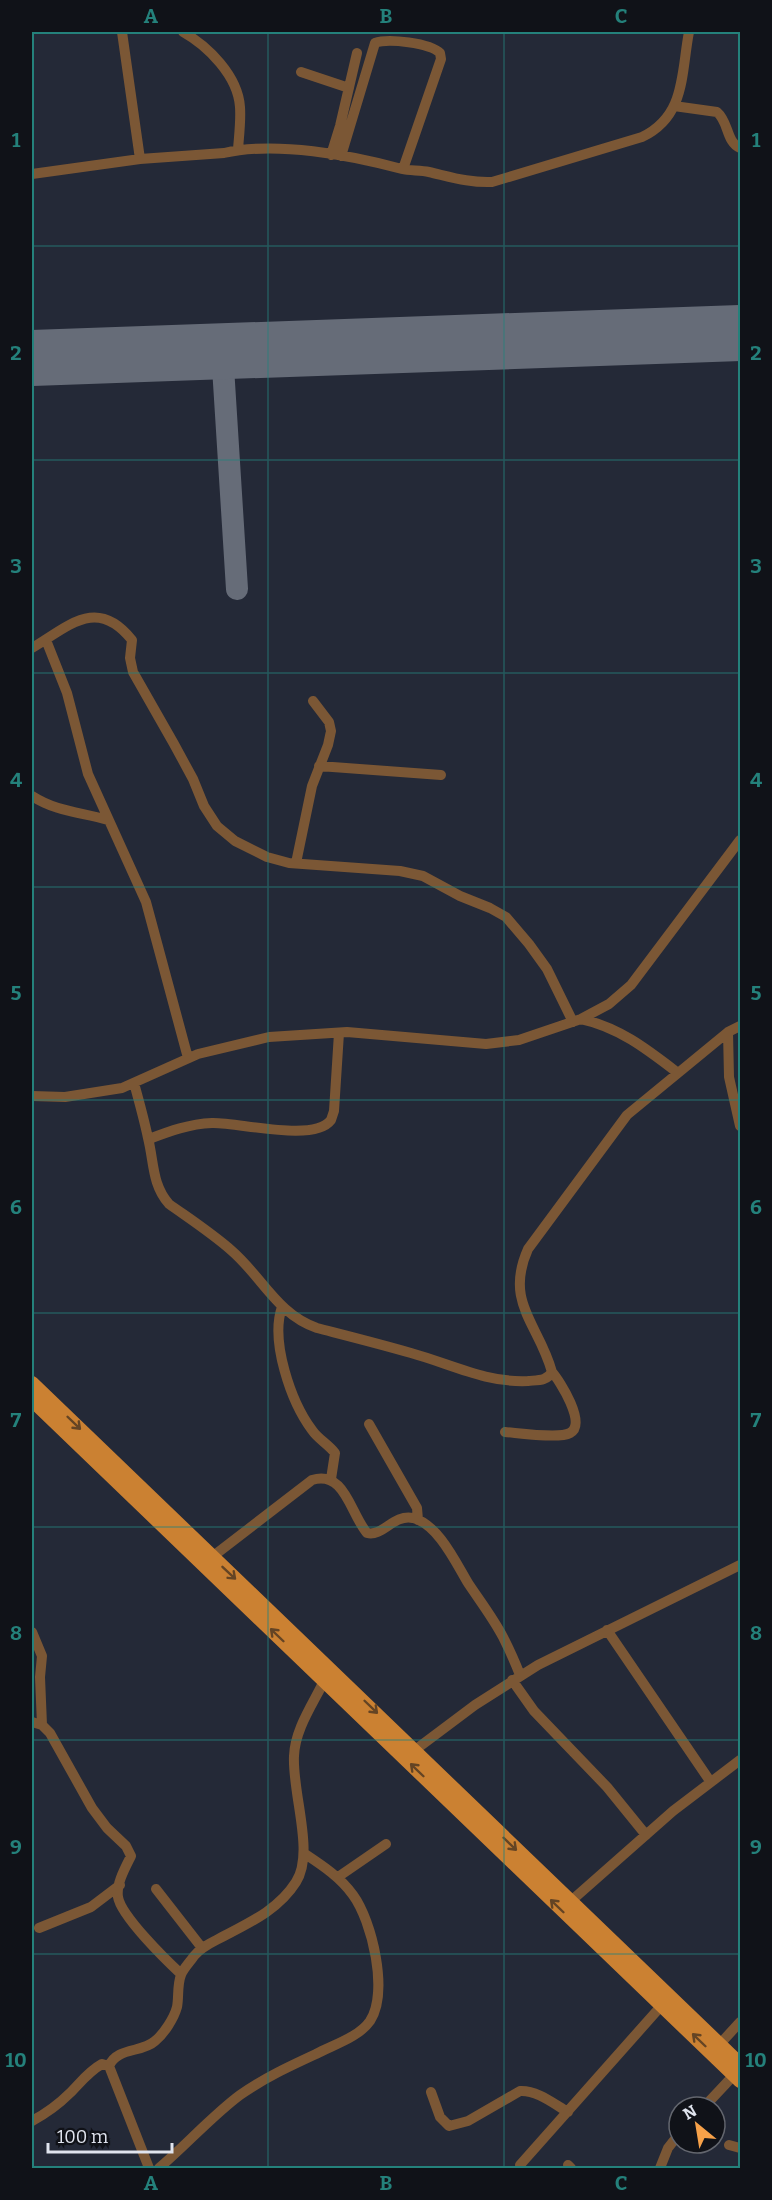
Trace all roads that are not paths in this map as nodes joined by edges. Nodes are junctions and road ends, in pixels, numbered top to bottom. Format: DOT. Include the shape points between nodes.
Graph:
graph roads {
  1 [pos="122,32"];
  2 [pos="183,32"];
  3 [pos="689,32"];
  4 [pos="357,52"];
  5 [pos="301,72"];
  6 [pos="349,88"];
  7 [pos="674,106"];
  8 [pos="741,148"];
  9 [pos="238,150"];
  10 [pos="336,155"];
  11 [pos="140,159"];
  12 [pos="403,169"];
  13 [pos="32,174"];
  14 [pos="46,640"];
  15 [pos="32,648"];
  16 [pos="313,701"];
  17 [pos="319,766"];
  18 [pos="441,775"];
  19 [pos="32,796"];
  20 [pos="108,820"];
  21 [pos="741,840"];
  22 [pos="296,863"];
  23 [pos="577,1021"];
  24 [pos="741,1026"];
  25 [pos="728,1032"];
  26 [pos="339,1033"];
  27 [pos="188,1058"];
  28 [pos="678,1072"];
  29 [pos="134,1083"];
  30 [pos="32,1096"];
  31 [pos="741,1126"];
  32 [pos="149,1139"];
  33 [pos="282,1307"];
  34 [pos="552,1372"];
  35 [pos="32,1383"];
  36 [pos="32,1400"];
  37 [pos="369,1424"];
  38 [pos="505,1432"];
  39 [pos="331,1479"];
  40 [pos="418,1520"];
  41 [pos="212,1557"];
  42 [pos="741,1565"];
  43 [pos="607,1630"];
  44 [pos="32,1632"];
  45 [pos="516,1677"];
  46 [pos="324,1681"];
  47 [pos="37,1724"];
  48 [pos="416,1750"];
  49 [pos="741,1760"];
  50 [pos="710,1781"];
  51 [pos="645,1835"];
  52 [pos="386,1844"];
  53 [pos="305,1854"];
  54 [pos="338,1877"];
  55 [pos="120,1885"];
  56 [pos="156,1889"];
  57 [pos="570,1901"];
  58 [pos="39,1929"];
  59 [pos="202,1948"];
  60 [pos="181,1974"];
  61 [pos="662,2006"];
  62 [pos="741,2022"];
  63 [pos="720,2044"];
  64 [pos="109,2066"];
  65 [pos="738,2073"];
  66 [pos="431,2092"];
  67 [pos="716,2095"];
  68 [pos="568,2112"];
  69 [pos="32,2121"];
  70 [pos="667,2151"];
  71 [pos="519,2165"];
  72 [pos="149,2169"];
  73 [pos="159,2169"];
  74 [pos="660,2169"];
  1 -- 11 [label="street"];
  2 -- 9 [label="street" via="214,56 237,94"];
  3 -- 7 [label="street"];
  4 -- 6 [label="street"];
  5 -- 6 [label="street"];
  6 -- 10 [label="street"];
  7 -- 8 [label="street" via="717,112 735,146"];
  7 -- 12 [label="street" via="660,127 642,137 501,180 473,182"];
  9 -- 10 [label="street" via="278,149"];
  9 -- 11 [label="street"];
  10 -- 12 [label="street"];
  10 -- 12 [label="street" via="375,43 387,40 432,47 441,58"];
  11 -- 13 [label="street"];
  14 -- 15 [label="street"];
  14 -- 20 [label="street" via="67,693 88,774"];
  14 -- 22 [label="street" via="93,616 117,623 132,640 133,672 217,826 235,841 267,857"];
  16 -- 17 [label="street" via="331,731"];
  17 -- 18 [label="street"];
  17 -- 22 [label="street"];
  19 -- 20 [label="street" via="60,810"];
  20 -- 27 [label="street" via="146,902"];
  21 -- 23 [label="street" via="631,985 609,1004"];
  22 -- 23 [label="street" via="423,876 490,908 506,917 529,944"];
  23 -- 26 [label="street" via="519,1040 486,1044"];
  23 -- 28 [label="street" via="602,1023 622,1033"];
  24 -- 25 [label="street"];
  25 -- 28 [label="street"];
  25 -- 31 [label="street" via="729,1077"];
  26 -- 27 [label="street" via="269,1037"];
  26 -- 32 [label="street" via="334,1111 323,1126 282,1130 215,1123 178,1128"];
  27 -- 29 [label="street"];
  28 -- 34 [label="street" via="616,1127 540,1230 521,1263 521,1300"];
  29 -- 30 [label="street" via="64,1097"];
  29 -- 32 [label="street"];
  32 -- 33 [label="street" via="161,1196 232,1250"];
  33 -- 34 [label="street" via="301,1323 488,1378 512,1382 542,1380"];
  33 -- 39 [label="street" via="278,1331 287,1377 309,1427 335,1454"];
  34 -- 38 [label="street" via="572,1408 574,1429 553,1435"];
  35 -- 41 [label="main road, one-way"];
  46 -- 36 [label="main road, one-way"];
  37 -- 40 [label="street" via="417,1508"];
  39 -- 40 [label="street" via="342,1490 367,1533 374,1534 400,1518"];
  39 -- 41 [label="street" via="312,1480"];
  40 -- 45 [label="street" via="435,1533 451,1554 503,1636"];
  41 -- 48 [label="main road, one-way"];
  42 -- 43 [label="street"];
  43 -- 45 [label="street"];
  43 -- 50 [label="street"];
  44 -- 47 [label="street" via="42,1656"];
  45 -- 48 [label="street"];
  45 -- 51 [label="street" via="534,1711 607,1787"];
  46 -- 53 [label="street" via="302,1725 294,1755"];
  61 -- 46 [label="main road, one-way"];
  47 -- 55 [label="street" via="50,1733 92,1808 126,1846 131,1856"];
  48 -- 57 [label="main road, one-way"];
  49 -- 50 [label="street"];
  50 -- 51 [label="street"];
  51 -- 57 [label="street"];
  52 -- 54 [label="street"];
  53 -- 54 [label="street"];
  53 -- 59 [label="street" via="298,1880 279,1902"];
  54 -- 73 [label="street" via="358,1903 378,1965 380,1978 372,2019 353,2035 275,2073 239,2096"];
  55 -- 58 [label="street" via="91,1907"];
  55 -- 60 [label="street" via="118,1897 132,1923"];
  56 -- 59 [label="street"];
  57 -- 63 [label="main road"];
  59 -- 60 [label="street"];
  60 -- 64 [label="street" via="176,2008 163,2034 153,2043 123,2053"];
  65 -- 61 [label="main road, one-way"];
  61 -- 68 [label="street"];
  62 -- 63 [label="street"];
  63 -- 65 [label="main road"];
  64 -- 69 [label="street" via="102,2064 93,2069 68,2095"];
  64 -- 72 [label="street"];
  65 -- 67 [label="street"];
  66 -- 68 [label="street" via="440,2117 449,2126 468,2121 520,2091 541,2096"];
  68 -- 71 [label="street"];
  70 -- 74 [label="street"];
}
